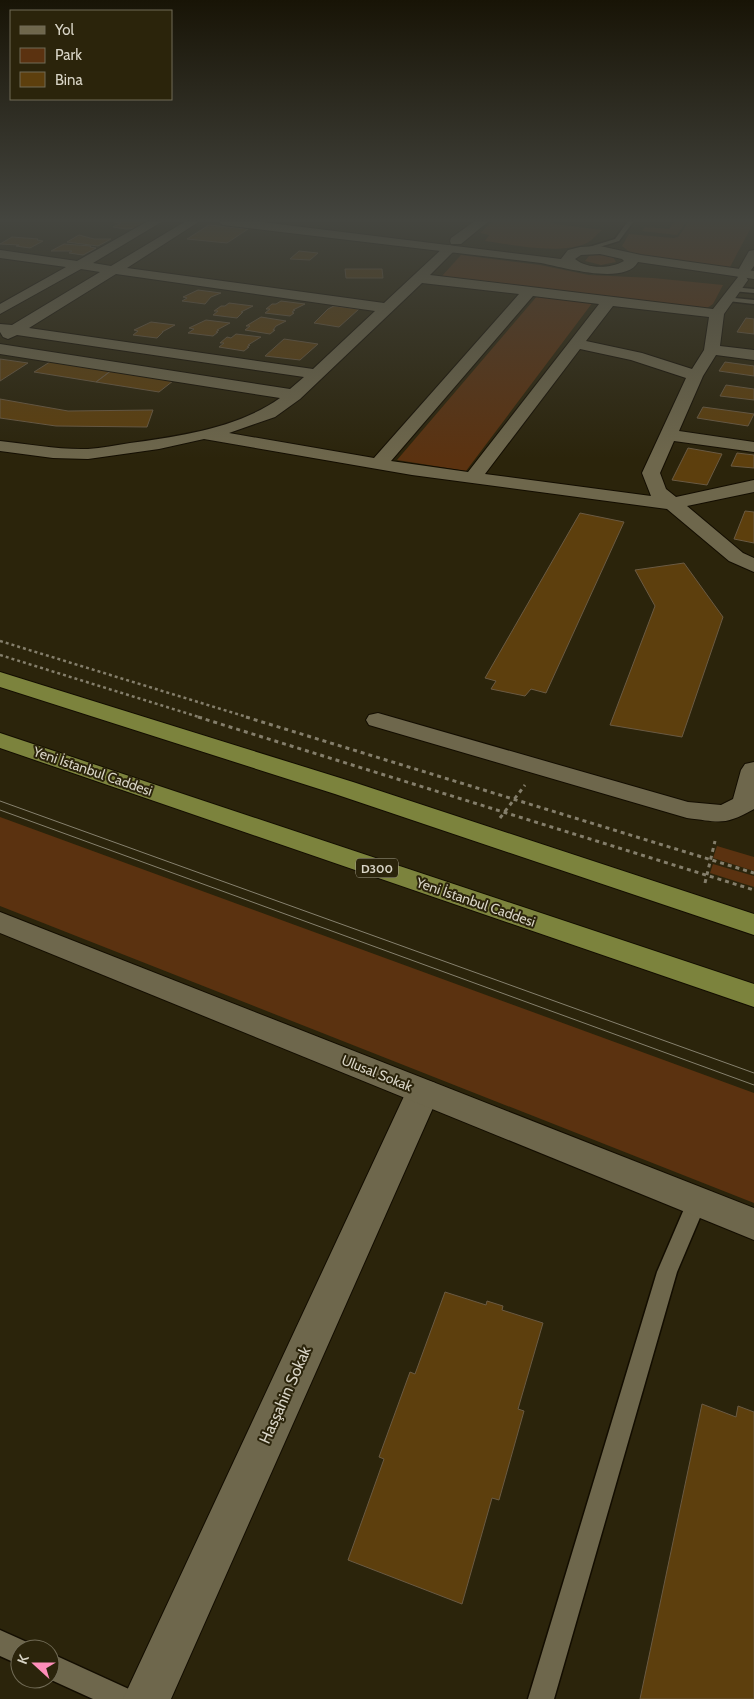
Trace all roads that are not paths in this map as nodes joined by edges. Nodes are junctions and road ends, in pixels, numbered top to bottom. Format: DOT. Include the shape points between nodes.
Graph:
graph roads {
  1 [pos="17,300"];
  2 [pos="58,300"];
  3 [pos="332,300"];
  4 [pos="394,300"];
  5 [pos="522,300"];
  6 [pos="609,300"];
  7 [pos="611,300"];
  8 [pos="729,300"];
  9 [pos="386,308"];
  10 [pos="0,310"];
  11 [pos="717,314"];
  12 [pos="7,329"];
  13 [pos="0,338"];
  14 [pos="576,344"];
  15 [pos="0,349"];
  16 [pos="712,350"];
  17 [pos="754,355"];
  18 [pos="317,374"];
  19 [pos="695,376"];
  20 [pos="294,395"];
  21 [pos="203,434"];
  22 [pos="669,435"];
  23 [pos="0,446"];
  24 [pos="754,447"];
  25 [pos="378,464"];
  26 [pos="472,477"];
  27 [pos="754,486"];
  28 [pos="672,504"];
  29 [pos="754,566"];
  30 [pos="0,679"];
  31 [pos="378,720"];
  32 [pos="0,740"];
  33 [pos="754,770"];
  34 [pos="0,922"];
  35 [pos="754,925"];
  36 [pos="754,996"];
  37 [pos="423,1092"];
  38 [pos="697,1201"];
  39 [pos="754,1224"];
  40 [pos="60,1671"];
  41 [pos="122,1699"];
  42 [pos="147,1699"];
  43 [pos="541,1699"];
  1 -- 10 [label="street"];
  2 -- 12 [label="street"];
  3 -- 9 [label="street"];
  4 -- 9 [label="street"];
  5 -- 25 [label="street"];
  6 -- 14 [label="street"];
  7 -- 11 [label="street"];
  8 -- 11 [label="street"];
  9 -- 18 [label="street"];
  11 -- 16 [label="street"];
  12 -- 13 [label="street"];
  12 -- 18 [label="street"];
  14 -- 19 [label="street" via="620,351"];
  14 -- 26 [label="street"];
  15 -- 20 [label="street"];
  16 -- 17 [label="street"];
  16 -- 19 [label="street"];
  18 -- 20 [label="street"];
  19 -- 22 [label="street"];
  20 -- 21 [label="street" via="269,412"];
  21 -- 23 [label="street" via="88,454"];
  21 -- 25 [label="street"];
  22 -- 24 [label="street"];
  22 -- 28 [label="street" via="651,473 656,491"];
  25 -- 26 [label="street"];
  26 -- 28 [label="street"];
  27 -- 28 [label="street"];
  28 -- 29 [label="street" via="736,557"];
  30 -- 35 [label="highway" via="344,788"];
  31 -- 33 [label="street" via="686,810 725,814 745,803"];
  32 -- 36 [label="highway, Yeni İstanbul Caddesi / D300"];
  34 -- 37 [label="street, Ulusal Sokak"];
  37 -- 38 [label="street, Ulusal Sokak"];
  37 -- 42 [label="street, Hasşahin Sokak"];
  38 -- 39 [label="street, Ulusal Sokak"];
  38 -- 43 [label="lane" via="667,1272"];
  40 -- 41 [label="lane"];
}
